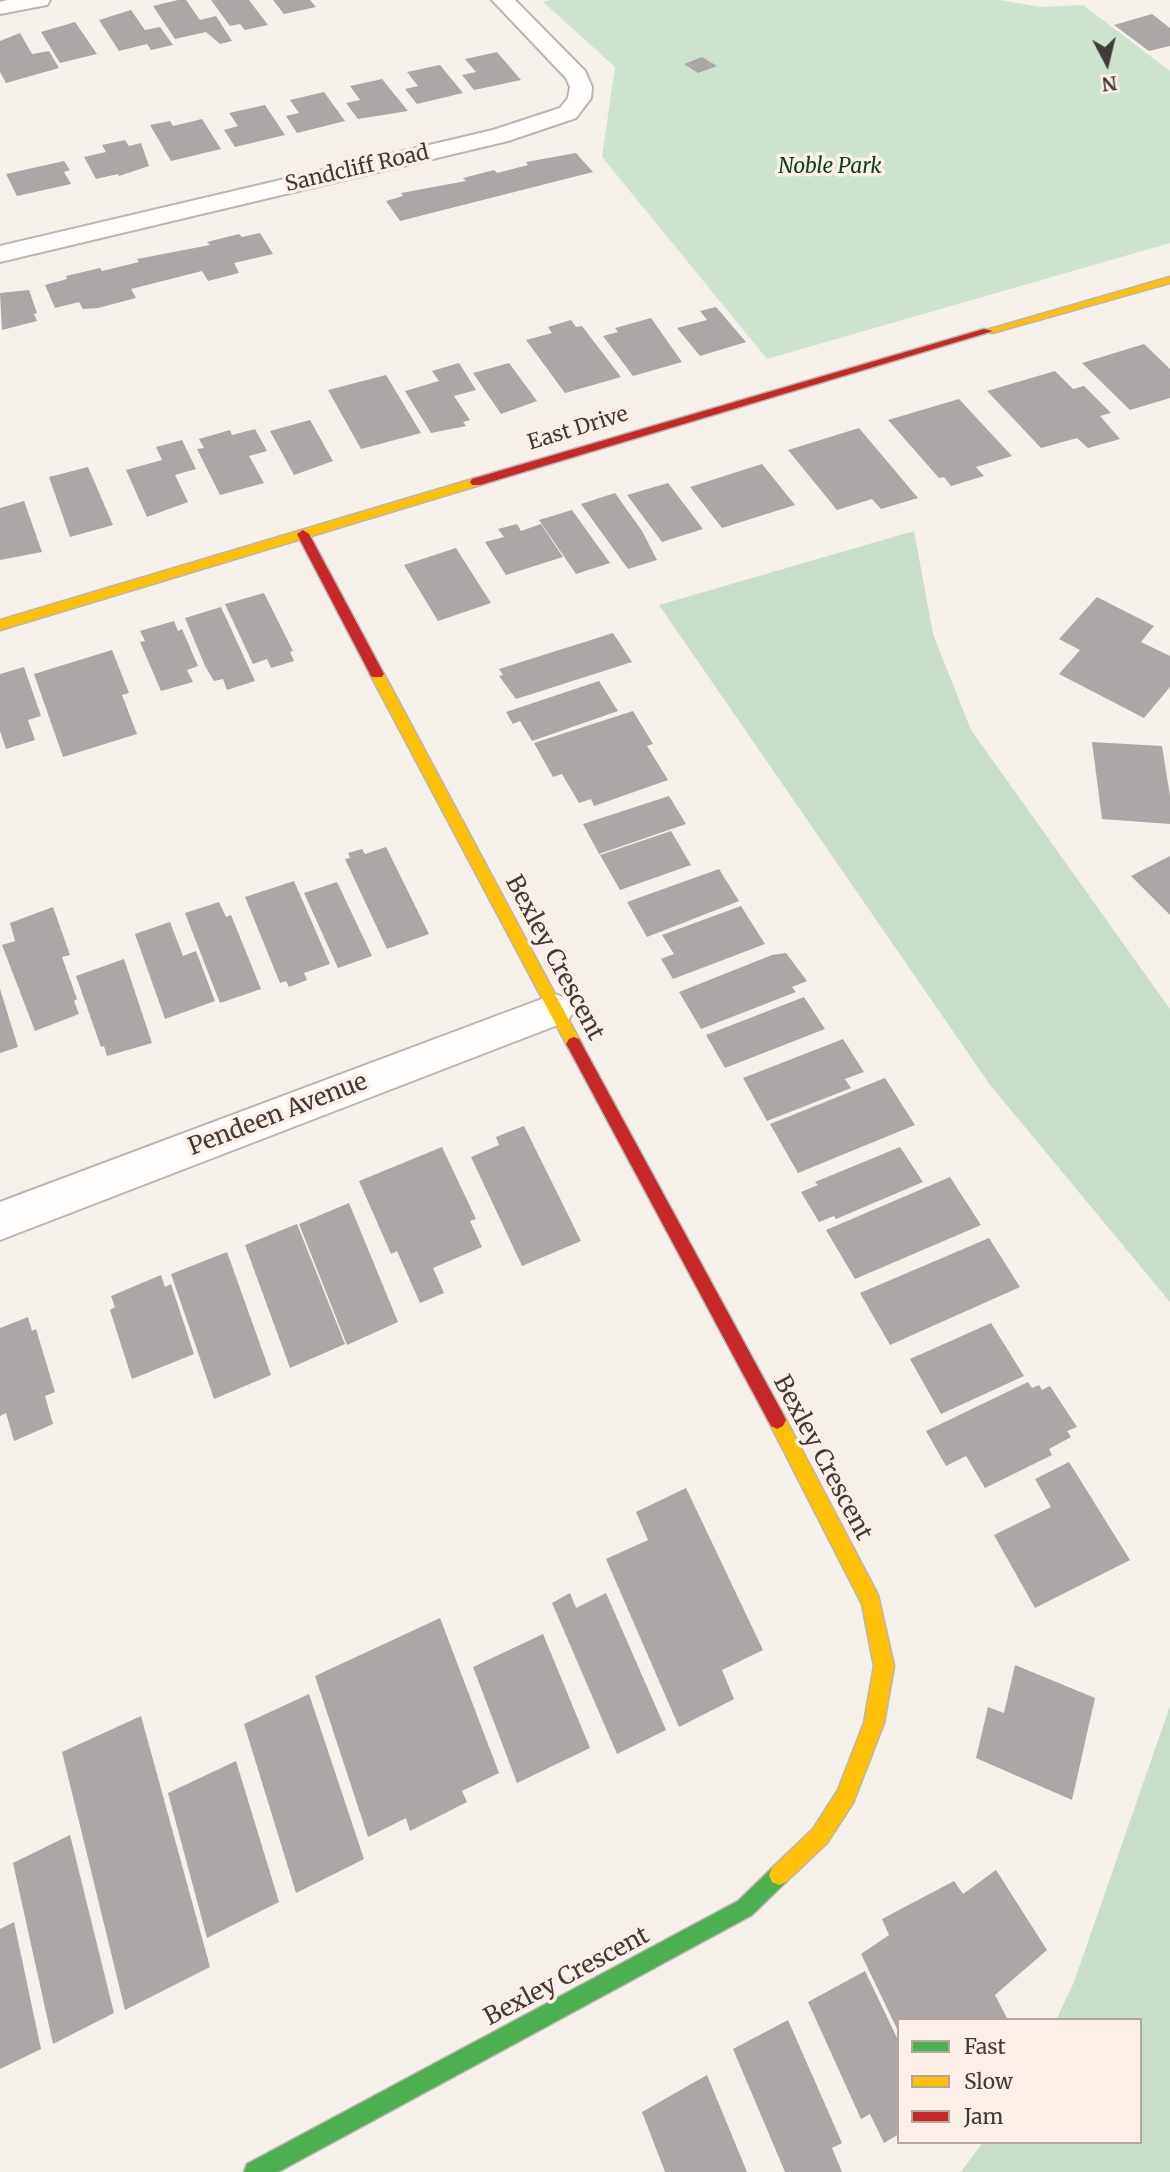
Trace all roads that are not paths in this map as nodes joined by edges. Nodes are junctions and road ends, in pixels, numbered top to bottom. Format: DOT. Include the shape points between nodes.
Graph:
graph roads {
  1 [pos="39,0"];
  2 [pos="503,0"];
  3 [pos="0,8"];
  4 [pos="0,254"];
  5 [pos="1170,280"];
  6 [pos="303,534"];
  7 [pos="0,625"];
  8 [pos="555,1010"];
  9 [pos="0,1220"];
  10 [pos="255,2172"];
  1 -- 3 [label="street"];
  2 -- 4 [label="street, Sandcliff Road" via="577,76 579,98 557,119"];
  5 -- 6 [label="street, East Drive" via="787,388"];
  6 -- 7 [label="street, East Drive"];
  6 -- 8 [label="street, Bexley Crescent"];
  8 -- 9 [label="street, Pendeen Avenue"];
  8 -- 10 [label="street, Bexley Crescent" via="871,1602 884,1666 874,1723 846,1796 820,1836 744,1908"];
}
